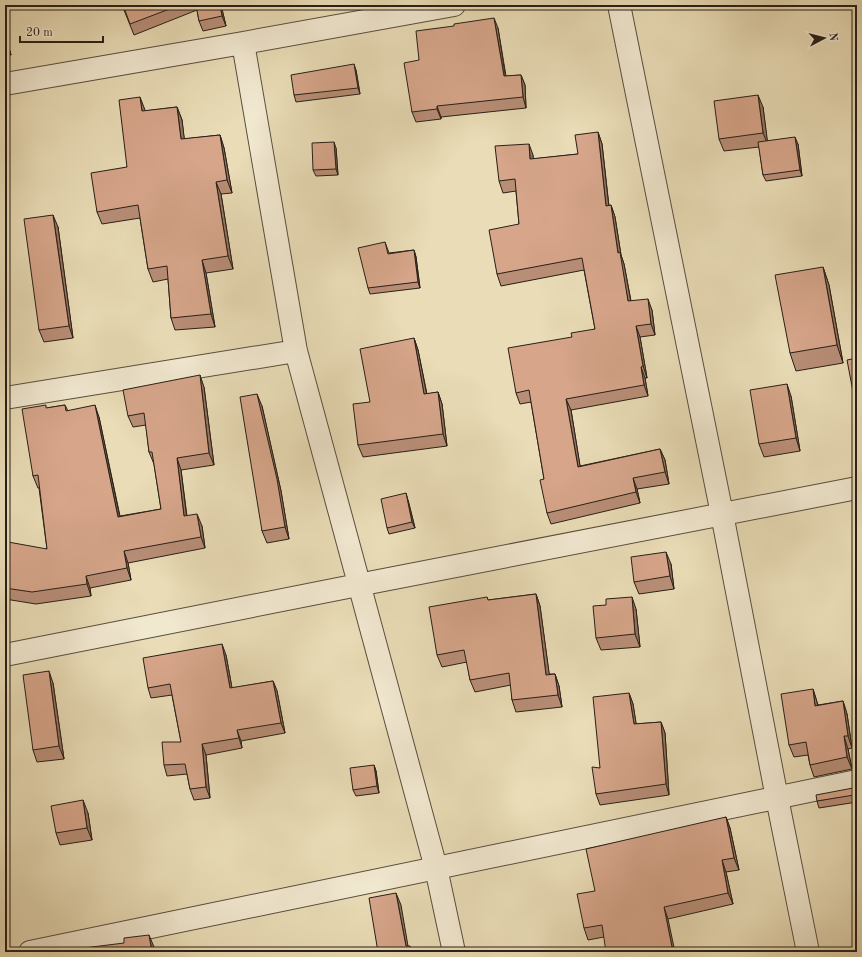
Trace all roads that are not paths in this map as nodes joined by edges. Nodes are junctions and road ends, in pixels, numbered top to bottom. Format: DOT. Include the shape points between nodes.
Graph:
graph roads {
  1 [pos="454,5"];
  2 [pos="619,5"];
  3 [pos="243,43"];
  4 [pos="5,84"];
  5 [pos="296,351"];
  6 [pos="5,398"];
  7 [pos="857,488"];
  8 [pos="722,514"];
  9 [pos="358,585"];
  10 [pos="5,655"];
  11 [pos="857,781"];
  12 [pos="777,798"];
  13 [pos="436,868"];
  14 [pos="30,952"];
  15 [pos="454,952"];
  16 [pos="808,952"];
  1 -- 3 [label="street"];
  2 -- 8 [label="street"];
  3 -- 4 [label="street"];
  3 -- 5 [label="street"];
  5 -- 6 [label="street"];
  5 -- 9 [label="street"];
  7 -- 8 [label="street"];
  8 -- 9 [label="street"];
  8 -- 12 [label="street"];
  9 -- 10 [label="street"];
  9 -- 13 [label="street"];
  11 -- 12 [label="street"];
  12 -- 13 [label="street"];
  12 -- 16 [label="street"];
  13 -- 14 [label="street"];
  13 -- 15 [label="street"];
}
